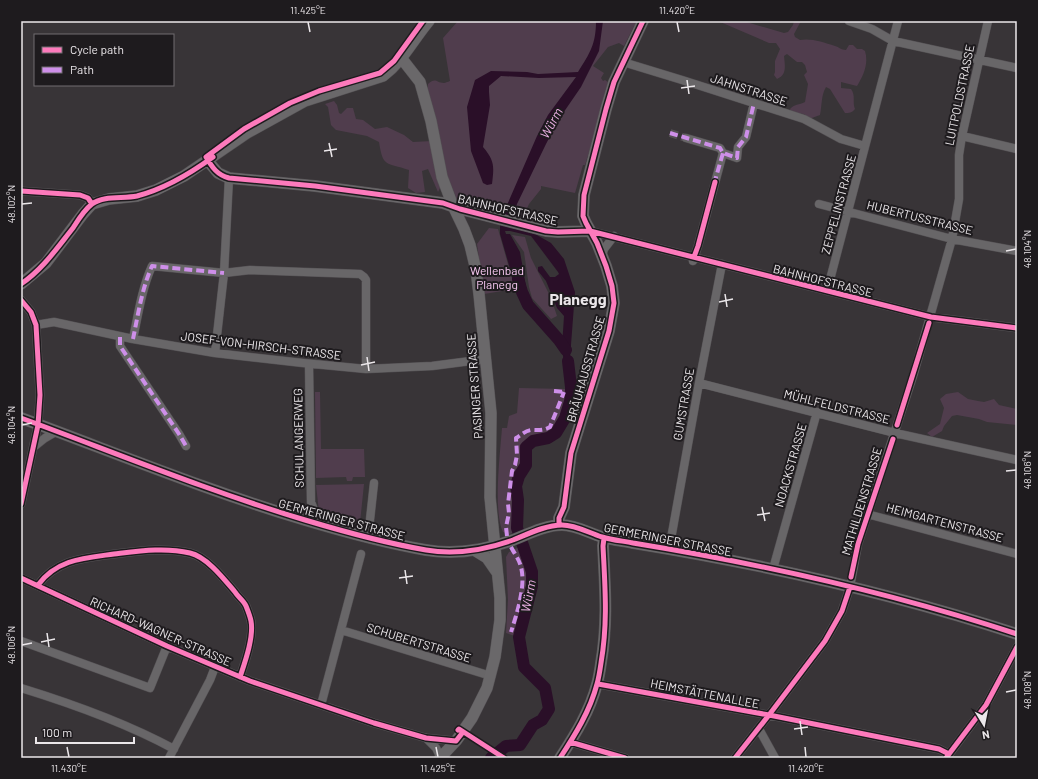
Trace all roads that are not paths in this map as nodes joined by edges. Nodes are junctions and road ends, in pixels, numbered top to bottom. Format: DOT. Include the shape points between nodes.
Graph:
graph roads {
  1 [pos="429,21"];
  2 [pos="642,21"];
  3 [pos="849,21"];
  4 [pos="898,21"];
  5 [pos="988,21"];
  6 [pos="893,41"];
  7 [pos="402,59"];
  8 [pos="979,60"];
  9 [pos="623,61"];
  10 [pos="1017,68"];
  11 [pos="754,103"];
  12 [pos="962,136"];
  13 [pos="686,138"];
  14 [pos="865,146"];
  15 [pos="1017,149"];
  16 [pos="723,153"];
  17 [pos="208,161"];
  18 [pos="229,178"];
  19 [pos="21,191"];
  20 [pos="92,204"];
  21 [pos="819,204"];
  22 [pos="453,206"];
  23 [pos="849,212"];
  24 [pos="477,213"];
  25 [pos="464,228"];
  26 [pos="590,231"];
  27 [pos="614,236"];
  28 [pos="952,239"];
  29 [pos="1017,251"];
  30 [pos="602,256"];
  31 [pos="693,259"];
  32 [pos="722,264"];
  33 [pos="224,274"];
  34 [pos="21,284"];
  35 [pos="827,291"];
  36 [pos="21,300"];
  37 [pos="930,317"];
  38 [pos="36,325"];
  39 [pos="1017,328"];
  40 [pos="120,337"];
  41 [pos="132,340"];
  42 [pos="215,353"];
  43 [pos="486,359"];
  44 [pos="308,364"];
  45 [pos="366,369"];
  46 [pos="699,383"];
  47 [pos="817,412"];
  48 [pos="21,418"];
  49 [pos="38,425"];
  50 [pos="57,431"];
  51 [pos="895,433"];
  52 [pos="34,446"];
  53 [pos="186,446"];
  54 [pos="1017,460"];
  55 [pos="374,483"];
  56 [pos="23,485"];
  57 [pos="21,504"];
  58 [pos="314,510"];
  59 [pos="867,514"];
  60 [pos="564,526"];
  61 [pos="368,538"];
  62 [pos="604,538"];
  63 [pos="495,545"];
  64 [pos="474,550"];
  65 [pos="669,550"];
  66 [pos="361,554"];
  67 [pos="1017,554"];
  68 [pos="773,569"];
  69 [pos="497,573"];
  70 [pos="21,578"];
  71 [pos="38,586"];
  72 [pos="850,587"];
  73 [pos="341,630"];
  74 [pos="1017,634"];
  75 [pos="21,641"];
  76 [pos="167,646"];
  77 [pos="1017,647"];
  78 [pos="215,667"];
  79 [pos="491,676"];
  80 [pos="240,677"];
  81 [pos="598,684"];
  82 [pos="21,688"];
  83 [pos="321,706"];
  84 [pos="769,716"];
  85 [pos="759,728"];
  86 [pos="426,738"];
  87 [pos="456,741"];
  88 [pos="570,742"];
  89 [pos="174,749"];
  90 [pos="947,756"];
  91 [pos="169,758"];
  92 [pos="440,758"];
  93 [pos="560,758"];
  94 [pos="625,758"];
  95 [pos="735,758"];
  96 [pos="775,758"];
  1 -- 7 [label="main road"];
  2 -- 9 [label="main road, BRÄUHAUSSTRASSE"];
  3 -- 6 [label="street" via="872,29"];
  4 -- 6 [label="street, ZEPPELINSTRASSE"];
  5 -- 8 [label="street, LUITPOLDSTRASSE"];
  6 -- 8 [label="street"];
  6 -- 14 [label="street, ZEPPELINSTRASSE"];
  7 -- 17 [label="main road" via="383,76 319,96 281,113 242,136"];
  7 -- 22 [label="main road, PASINGER STRASSE" via="420,82 423,90 442,178"];
  8 -- 10 [label="street"];
  8 -- 12 [label="street, LUITPOLDSTRASSE"];
  9 -- 11 [label="street, JAHNSTRASSE"];
  9 -- 26 [label="main road, BRÄUHAUSSTRASSE" via="606,109 584,195 583,216"];
  11 -- 14 [label="street, JAHNSTRASSE" via="804,119 841,138"];
  11 -- 16 [label="street" via="746,137 738,147 736,158"];
  12 -- 15 [label="street"];
  12 -- 28 [label="street, LUITPOLDSTRASSE" via="959,199"];
  13 -- 16 [label="street" via="720,148"];
  14 -- 23 [label="street, ZEPPELINSTRASSE"];
  16 -- 31 [label="street"];
  17 -- 18 [label="main road, BAHNHOFSTRASSE" via="218,173"];
  17 -- 20 [label="main road" via="156,190"];
  18 -- 22 [label="main road, BAHNHOFSTRASSE" via="315,186"];
  18 -- 33 [label="street"];
  19 -- 20 [label="street" via="80,195 88,198"];
  20 -- 34 [label="main road" via="46,263"];
  21 -- 23 [label="street, HUBERTUSSTRASSE"];
  22 -- 24 [label="main road, BAHNHOFSTRASSE"];
  22 -- 25 [label="main road, PASINGER STRASSE"];
  23 -- 28 [label="street, HUBERTUSSTRASSE"];
  23 -- 35 [label="street, ZEPPELINSTRASSE"];
  24 -- 25 [label="main road"];
  24 -- 26 [label="main road, BAHNHOFSTRASSE" via="552,231"];
  25 -- 43 [label="main road, PASINGER STRASSE" via="476,270"];
  26 -- 27 [label="street, BAHNHOFSTRASSE"];
  26 -- 30 [label="main road, BRÄUHAUSSTRASSE"];
  27 -- 30 [label="street"];
  27 -- 31 [label="street, BAHNHOFSTRASSE"];
  28 -- 29 [label="street, HUBERTUSSTRASSE"];
  28 -- 37 [label="street, MATHILDENSTRASSE"];
  30 -- 60 [label="main road, BRÄUHAUSSTRASSE" via="612,286 614,303 609,331 571,453 564,507 559,518"];
  31 -- 32 [label="street, BAHNHOFSTRASSE"];
  32 -- 35 [label="street, BAHNHOFSTRASSE"];
  32 -- 46 [label="street, GUMSTRASSE"];
  33 -- 41 [label="street" via="152,266"];
  33 -- 42 [label="street"];
  33 -- 45 [label="street" via="250,270 360,274 364,277 366,286"];
  35 -- 37 [label="street, BAHNHOFSTRASSE"];
  36 -- 38 [label="street" via="31,312"];
  37 -- 39 [label="street, BAHNHOFSTRASSE"];
  37 -- 51 [label="street, MATHILDENSTRASSE"];
  38 -- 40 [label="street, JOSEF-VON-HIRSCH-STRASSE" via="54,322"];
  38 -- 49 [label="street" via="40,394"];
  40 -- 41 [label="street, JOSEF-VON-HIRSCH-STRASSE"];
  40 -- 53 [label="street" via="120,346"];
  41 -- 42 [label="street, JOSEF-VON-HIRSCH-STRASSE"];
  42 -- 44 [label="street, JOSEF-VON-HIRSCH-STRASSE"];
  43 -- 45 [label="street, JOSEF-VON-HIRSCH-STRASSE" via="432,366"];
  43 -- 63 [label="main road, PASINGER STRASSE" via="491,413 490,497"];
  44 -- 45 [label="street, JOSEF-VON-HIRSCH-STRASSE"];
  44 -- 58 [label="street, SCHULANGERWEG" via="311,498"];
  46 -- 47 [label="street, MÜHLFELDSTRASSE"];
  46 -- 65 [label="street, GUMSTRASSE"];
  47 -- 51 [label="street, MÜHLFELDSTRASSE"];
  47 -- 68 [label="street, NOACKSTRASSE"];
  48 -- 49 [label="main road, GERMERINGER STRASSE"];
  49 -- 50 [label="main road, GERMERINGER STRASSE"];
  49 -- 52 [label="street"];
  50 -- 52 [label="street"];
  50 -- 61 [label="main road, GERMERINGER STRASSE" via="230,496"];
  51 -- 54 [label="street, MÜHLFELDSTRASSE"];
  51 -- 59 [label="street, MATHILDENSTRASSE"];
  52 -- 56 [label="street"];
  55 -- 61 [label="street"];
  56 -- 57 [label="street"];
  59 -- 67 [label="street, HEIMGARTENSTRASSE"];
  59 -- 72 [label="street, MATHILDENSTRASSE"];
  60 -- 62 [label="main road, GERMERINGER STRASSE"];
  60 -- 63 [label="main road, GERMERINGER STRASSE"];
  61 -- 64 [label="main road, GERMERINGER STRASSE" via="430,551"];
  62 -- 65 [label="main road, GERMERINGER STRASSE"];
  62 -- 81 [label="main road" via="605,640"];
  63 -- 64 [label="main road, GERMERINGER STRASSE"];
  63 -- 69 [label="main road, PASINGER STRASSE"];
  64 -- 69 [label="main road" via="487,558"];
  65 -- 68 [label="main road, GERMERINGER STRASSE"];
  66 -- 73 [label="street"];
  68 -- 72 [label="main road, GERMERINGER STRASSE"];
  69 -- 79 [label="main road, PASINGER STRASSE" via="500,620"];
  70 -- 71 [label="street, RICHARD-WAGNER-STRASSE"];
  71 -- 76 [label="street, RICHARD-WAGNER-STRASSE"];
  71 -- 80 [label="street" via="50,572 68,562 86,558 158,549 191,553 216,571 246,606 252,635"];
  72 -- 74 [label="main road, GERMERINGER STRASSE"];
  72 -- 84 [label="street, MATHILDENSTRASSE" via="842,611 825,641"];
  73 -- 79 [label="street, SCHUBERTSTRASSE"];
  73 -- 83 [label="street"];
  75 -- 76 [label="street" via="150,688"];
  76 -- 78 [label="street, RICHARD-WAGNER-STRASSE"];
  77 -- 90 [label="street" via="986,705"];
  78 -- 80 [label="street, RICHARD-WAGNER-STRASSE"];
  78 -- 89 [label="street"];
  79 -- 87 [label="main road, PASINGER STRASSE" via="472,718"];
  80 -- 83 [label="street, RICHARD-WAGNER-STRASSE"];
  81 -- 84 [label="street, HEIMSTÄTTENALLEE"];
  81 -- 88 [label="main road" via="586,714"];
  82 -- 89 [label="street" via="102,716"];
  83 -- 86 [label="street, RICHARD-WAGNER-STRASSE"];
  84 -- 85 [label="street, MATHILDENSTRASSE"];
  84 -- 90 [label="street, HEIMSTÄTTENALLEE" via="939,749"];
  85 -- 95 [label="street, MATHILDENSTRASSE"];
  85 -- 96 [label="street"];
  86 -- 87 [label="street, RICHARD-WAGNER-STRASSE"];
  86 -- 92 [label="street" via="436,748"];
  87 -- 92 [label="main road, PASINGER STRASSE"];
  88 -- 93 [label="main road"];
  88 -- 94 [label="street"];
  89 -- 91 [label="street"];
}
